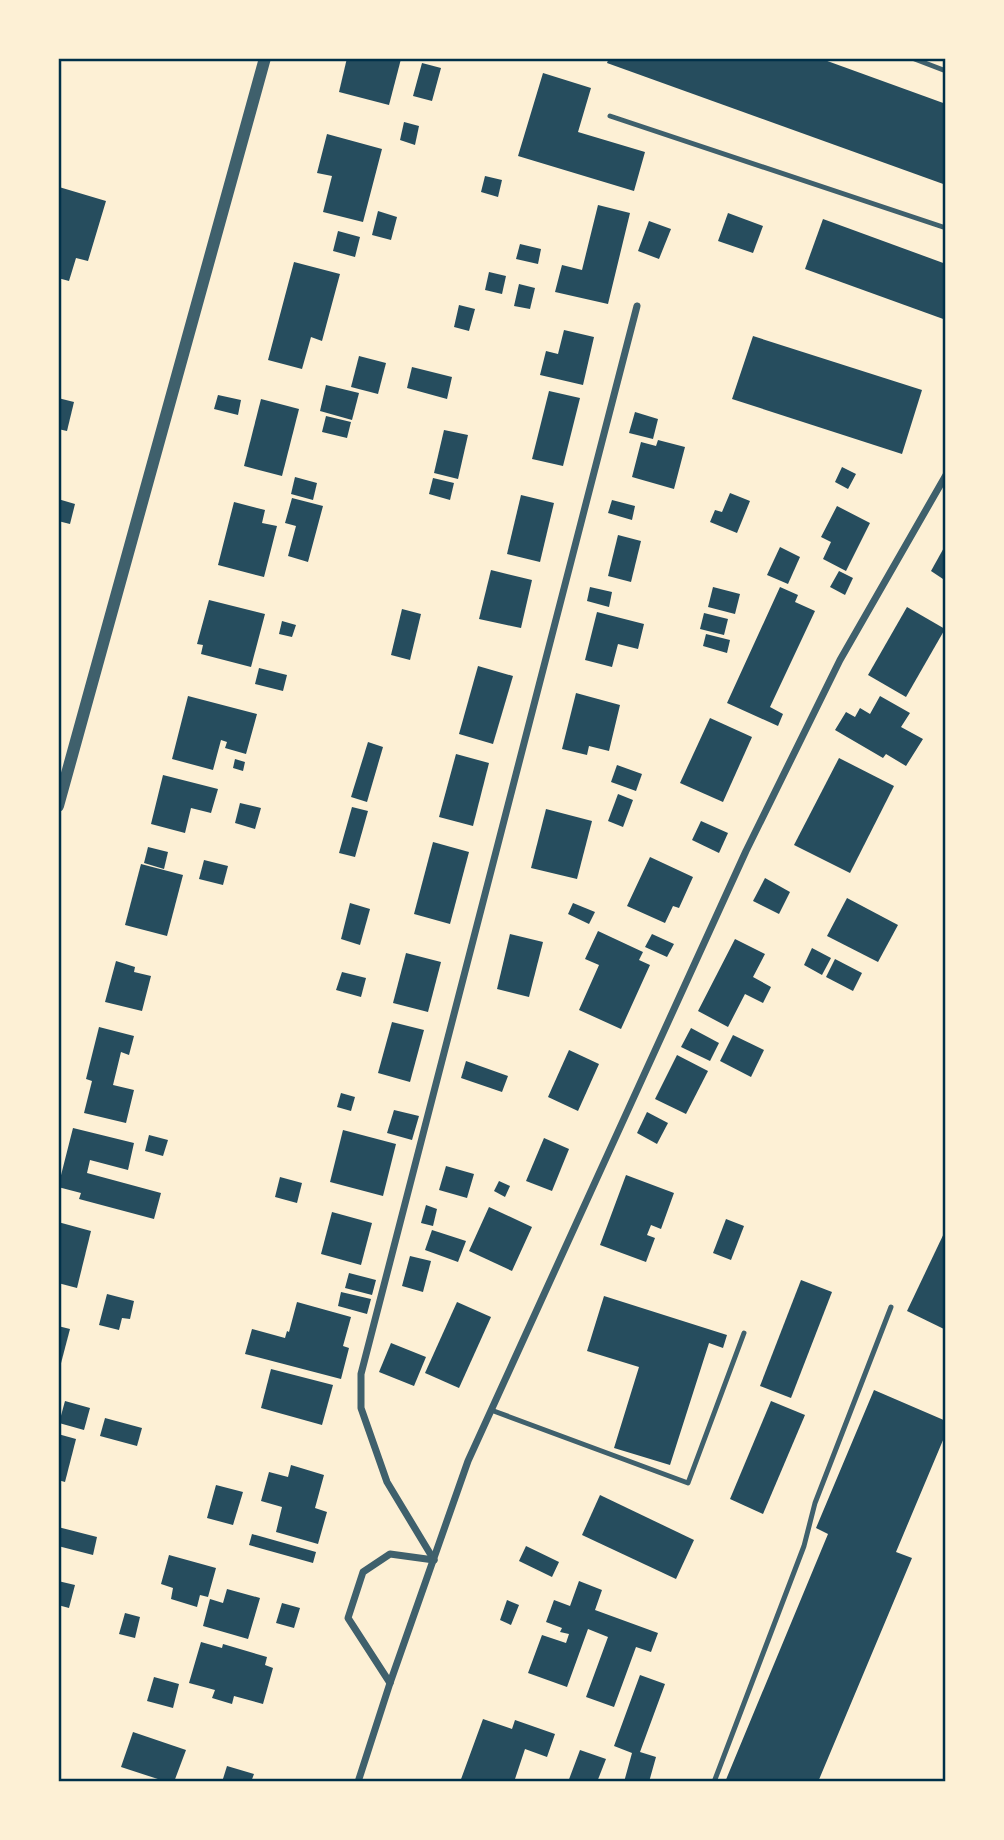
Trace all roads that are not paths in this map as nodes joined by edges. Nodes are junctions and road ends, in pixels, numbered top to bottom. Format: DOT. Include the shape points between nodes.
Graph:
graph roads {
  1 [pos="265,58"];
  2 [pos="912,58"];
  3 [pos="946,71"];
  4 [pos="610,116"];
  5 [pos="946,228"];
  6 [pos="636,306"];
  7 [pos="946,475"];
  8 [pos="58,806"];
  9 [pos="891,1307"];
  10 [pos="744,1333"];
  11 [pos="491,1410"];
  12 [pos="434,1560"];
  13 [pos="390,1684"];
  14 [pos="358,1782"];
  15 [pos="715,1782"];
  1 -- 8 [label="street"];
  2 -- 3 [label="lane"];
  4 -- 5 [label="lane"];
  6 -- 12 [label="street" via="361,1374 361,1408 387,1482"];
  7 -- 11 [label="street" via="840,660 752,839"];
  9 -- 15 [label="lane"];
  10 -- 11 [label="lane" via="688,1483"];
  11 -- 12 [label="street"];
  12 -- 13 [label="street"];
  12 -- 13 [label="street" via="390,1554 363,1572 348,1618"];
  13 -- 14 [label="street"];
}
